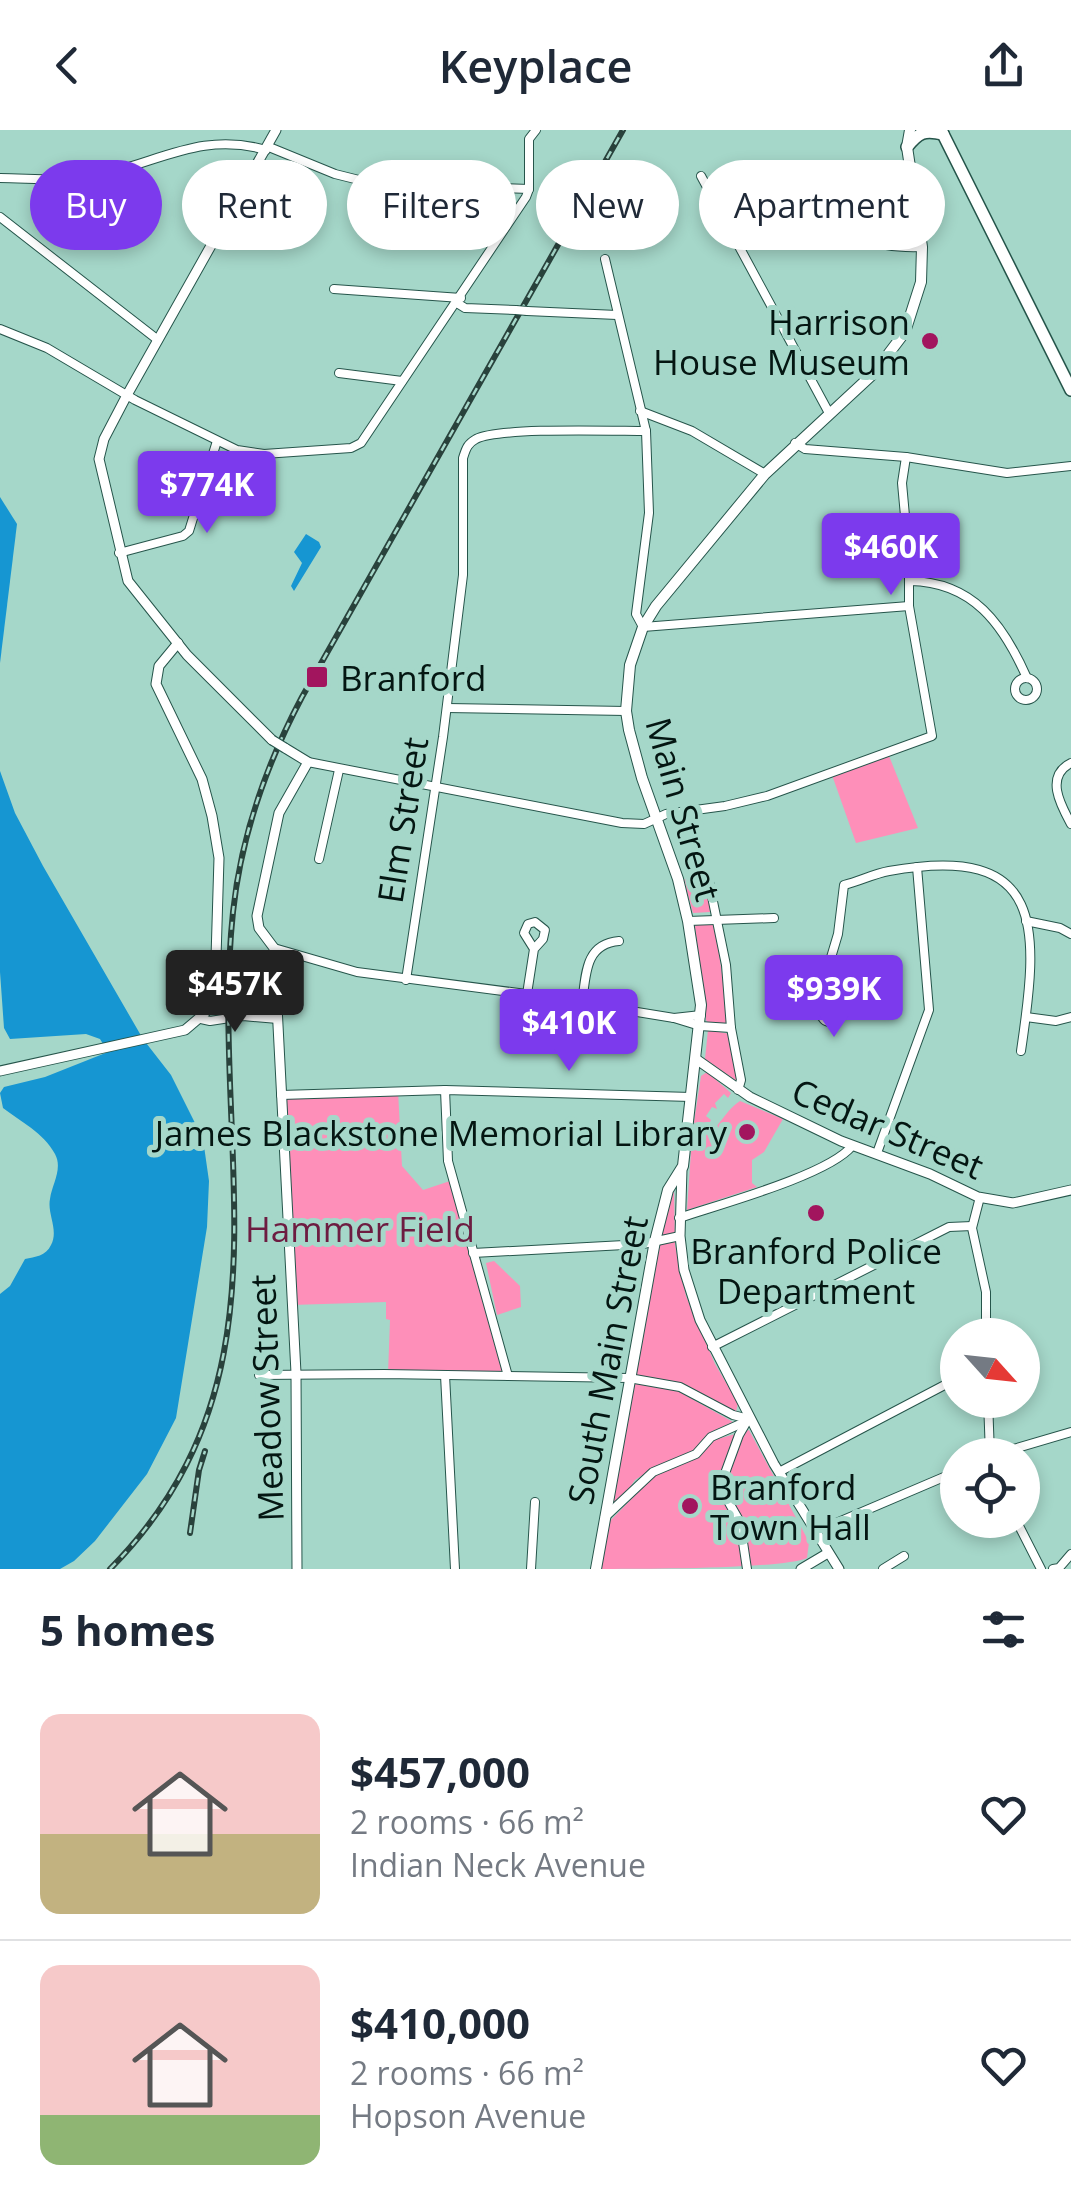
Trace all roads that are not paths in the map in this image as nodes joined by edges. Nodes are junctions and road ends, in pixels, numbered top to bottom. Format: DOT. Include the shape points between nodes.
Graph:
graph roads {
  1 [pos="276,130"];
  2 [pos="536,130"];
  3 [pos="910,130"];
  4 [pos="942,132"];
  5 [pos="907,147"];
  6 [pos="268,148"];
  7 [pos="909,160"];
  8 [pos="0,178"];
  9 [pos="530,190"];
  10 [pos="0,217"];
  11 [pos="741,250"];
  12 [pos="922,250"];
  13 [pos="605,259"];
  14 [pos="334,289"];
  15 [pos="459,300"];
  16 [pos="617,315"];
  17 [pos="0,329"];
  18 [pos="158,340"];
  19 [pos="339,373"];
  20 [pos="402,382"];
  21 [pos="1071,390"];
  22 [pos="127,395"];
  23 [pos="640,410"];
  24 [pos="829,412"];
  25 [pos="646,431"];
  26 [pos="217,441"];
  27 [pos="795,444"];
  28 [pos="906,457"];
  29 [pos="1071,466"];
  30 [pos="765,474"];
  31 [pos="120,554"];
  32 [pos="910,582"];
  33 [pos="910,606"];
  34 [pos="644,627"];
  35 [pos="178,644"];
  36 [pos="1027,678"];
  37 [pos="447,708"];
  38 [pos="626,711"];
  39 [pos="308,762"];
  40 [pos="1071,763"];
  41 [pos="339,770"];
  42 [pos="433,787"];
  43 [pos="657,819"];
  44 [pos="1071,824"];
  45 [pos="319,859"];
  46 [pos="917,868"];
  47 [pos="709,882"];
  48 [pos="774,918"];
  49 [pos="718,919"];
  50 [pos="688,920"];
  51 [pos="1026,921"];
  52 [pos="1071,934"];
  53 [pos="619,941"];
  54 [pos="274,948"];
  55 [pos="534,949"];
  56 [pos="406,980"];
  57 [pos="527,994"];
  58 [pos="582,1004"];
  59 [pos="826,1005"];
  60 [pos="1026,1017"];
  61 [pos="1071,1017"];
  62 [pos="201,1018"];
  63 [pos="278,1019"];
  64 [pos="701,1021"];
  65 [pos="731,1028"];
  66 [pos="1021,1051"];
  67 [pos="696,1060"];
  68 [pos="0,1070"];
  69 [pos="445,1090"];
  70 [pos="738,1090"];
  71 [pos="281,1095"];
  72 [pos="692,1097"];
  73 [pos="852,1146"];
  74 [pos="877,1153"];
  75 [pos="682,1166"];
  76 [pos="1071,1190"];
  77 [pos="980,1197"];
  78 [pos="679,1218"];
  79 [pos="972,1226"];
  80 [pos="680,1236"];
  81 [pos="655,1241"];
  82 [pos="472,1253"];
  83 [pos="986,1318"];
  84 [pos="712,1347"];
  85 [pos="296,1374"];
  86 [pos="259,1375"];
  87 [pos="444,1375"];
  88 [pos="508,1376"];
  89 [pos="629,1378"];
  90 [pos="940,1387"];
  91 [pos="750,1420"];
  92 [pos="1071,1432"];
  93 [pos="1040,1441"];
  94 [pos="779,1472"];
  95 [pos="940,1478"];
  96 [pos="535,1502"];
  97 [pos="605,1516"];
  98 [pos="814,1532"];
  99 [pos="1026,1538"];
  100 [pos="828,1553"];
  101 [pos="1071,1554"];
  102 [pos="904,1556"];
  103 [pos="297,1569"];
  104 [pos="454,1569"];
  105 [pos="530,1569"];
  106 [pos="596,1569"];
  107 [pos="747,1569"];
  108 [pos="801,1569"];
  109 [pos="839,1569"];
  110 [pos="883,1569"];
  111 [pos="1042,1569"];
  112 [pos="1053,1569"];
  1 -- 6 [label="street"];
  2 -- 9 [label="street" via="529,138"];
  3 -- 5 [label="main road, Main Street"];
  4 -- 5 [label="main road" via="918,133"];
  4 -- 21 [label="main road"];
  5 -- 7 [label="main road, Main Street"];
  6 -- 8 [label="street" via="213,136 88,177"];
  6 -- 9 [label="street" via="358,181"];
  6 -- 18 [label="street"];
  9 -- 15 [label="street"];
  10 -- 18 [label="street"];
  11 -- 24 [label="street"];
  12 -- 24 [label="main road, Main Street" via="921,282 905,332 888,358"];
  13 -- 16 [label="street"];
  14 -- 15 [label="street"];
  15 -- 16 [label="street, bridge" via="465,308"];
  15 -- 20 [label="street"];
  16 -- 23 [label="street"];
  17 -- 22 [label="street"];
  18 -- 22 [label="street"];
  19 -- 20 [label="street"];
  20 -- 26 [label="street" via="361,443 344,450 248,453"];
  22 -- 26 [label="street"];
  22 -- 31 [label="street" via="99,459"];
  23 -- 25 [label="street"];
  23 -- 30 [label="street" via="692,431"];
  24 -- 27 [label="main road, Main Street"];
  25 -- 34 [label="street" via="650,514 636,614"];
  25 -- 37 [label="street, Elm Street" via="479,437 467,445 463,575"];
  26 -- 31 [label="street" via="189,531"];
  27 -- 28 [label="street"];
  27 -- 30 [label="main road, Main Street"];
  28 -- 29 [label="street" via="1007,472"];
  28 -- 32 [label="street"];
  30 -- 34 [label="main road, Main Street"];
  31 -- 35 [label="street" via="133,589"];
  32 -- 33 [label="street"];
  32 -- 36 [label="street" via="933,582 970,596"];
  33 -- 34 [label="street"];
  33 -- 43 [label="street" via="932,736 767,796"];
  34 -- 38 [label="main road, Main Street" via="630,664"];
  35 -- 39 [label="street, bridge" via="272,740"];
  35 -- 62 [label="street" via="159,666 156,684 202,779 218,858 216,982"];
  37 -- 38 [label="street"];
  37 -- 42 [label="street, Elm Street"];
  38 -- 43 [label="main road, Main Street"];
  39 -- 41 [label="street"];
  39 -- 54 [label="street, Meadow Street" via="279,813 257,908 257,922"];
  40 -- 44 [label="street" via="1057,776 1056,791"];
  41 -- 42 [label="street"];
  41 -- 45 [label="street"];
  42 -- 43 [label="street" via="622,823"];
  42 -- 56 [label="street, Elm Street"];
  43 -- 50 [label="main road, Main Street"];
  46 -- 51 [label="street" via="975,867 997,875 1015,892"];
  46 -- 59 [label="street" via="844,885 824,981"];
  46 -- 74 [label="street" via="929,1010"];
  47 -- 49 [label="street"];
  48 -- 49 [label="street"];
  49 -- 50 [label="street"];
  49 -- 65 [label="street"];
  50 -- 64 [label="main road, Main Street"];
  51 -- 52 [label="street"];
  51 -- 60 [label="street"];
  53 -- 58 [label="street" via="601,944 591,956"];
  54 -- 56 [label="street"];
  54 -- 63 [label="street, Meadow Street"];
  55 -- 57 [label="street"];
  56 -- 57 [label="street"];
  57 -- 58 [label="street"];
  58 -- 64 [label="street"];
  60 -- 61 [label="street"];
  60 -- 66 [label="street"];
  62 -- 63 [label="street"];
  62 -- 68 [label="street" via="185,1030"];
  63 -- 71 [label="street, Meadow Street"];
  64 -- 65 [label="street"];
  64 -- 67 [label="main road, Main Street"];
  65 -- 70 [label="street"];
  67 -- 70 [label="street, Cedar Street"];
  67 -- 72 [label="main road, Main Street"];
  69 -- 71 [label="street"];
  69 -- 72 [label="street"];
  69 -- 82 [label="street" via="446,1144"];
  70 -- 73 [label="street, Cedar Street"];
  71 -- 85 [label="street, Meadow Street"];
  72 -- 75 [label="main road, Main Street"];
  73 -- 74 [label="street, Cedar Street"];
  73 -- 78 [label="street" via="788,1180"];
  74 -- 77 [label="street, Cedar Street"];
  75 -- 78 [label="street, Main Street"];
  75 -- 81 [label="main road, South Main Street" via="668,1190"];
  76 -- 77 [label="street, Cedar Street" via="1013,1203"];
  77 -- 79 [label="street"];
  78 -- 80 [label="street, Main Street"];
  79 -- 83 [label="street"];
  79 -- 84 [label="street" via="950,1226"];
  80 -- 81 [label="street"];
  80 -- 84 [label="street, Main Street" via="691,1296"];
  81 -- 82 [label="street"];
  81 -- 89 [label="main road, South Main Street"];
  82 -- 88 [label="street"];
  84 -- 91 [label="street, Main Street"];
  85 -- 86 [label="street"];
  85 -- 87 [label="street"];
  85 -- 103 [label="street, Meadow Street"];
  87 -- 88 [label="street"];
  87 -- 104 [label="street"];
  88 -- 89 [label="street"];
  89 -- 91 [label="street" via="680,1386"];
  89 -- 97 [label="main road, South Main Street"];
  90 -- 94 [label="street"];
  91 -- 94 [label="street, Main Street"];
  91 -- 97 [label="street" via="653,1472"];
  91 -- 107 [label="street" via="738,1434 720,1487 740,1522"];
  92 -- 93 [label="street"];
  94 -- 98 [label="street, Main Street"];
  95 -- 98 [label="street"];
  96 -- 105 [label="street"];
  97 -- 106 [label="main road, South Main Street"];
  98 -- 100 [label="street, Main Street"];
  99 -- 111 [label="street"];
  100 -- 108 [label="street"];
  100 -- 109 [label="street, Main Street"];
  101 -- 112 [label="street"];
  102 -- 110 [label="street"];
}
